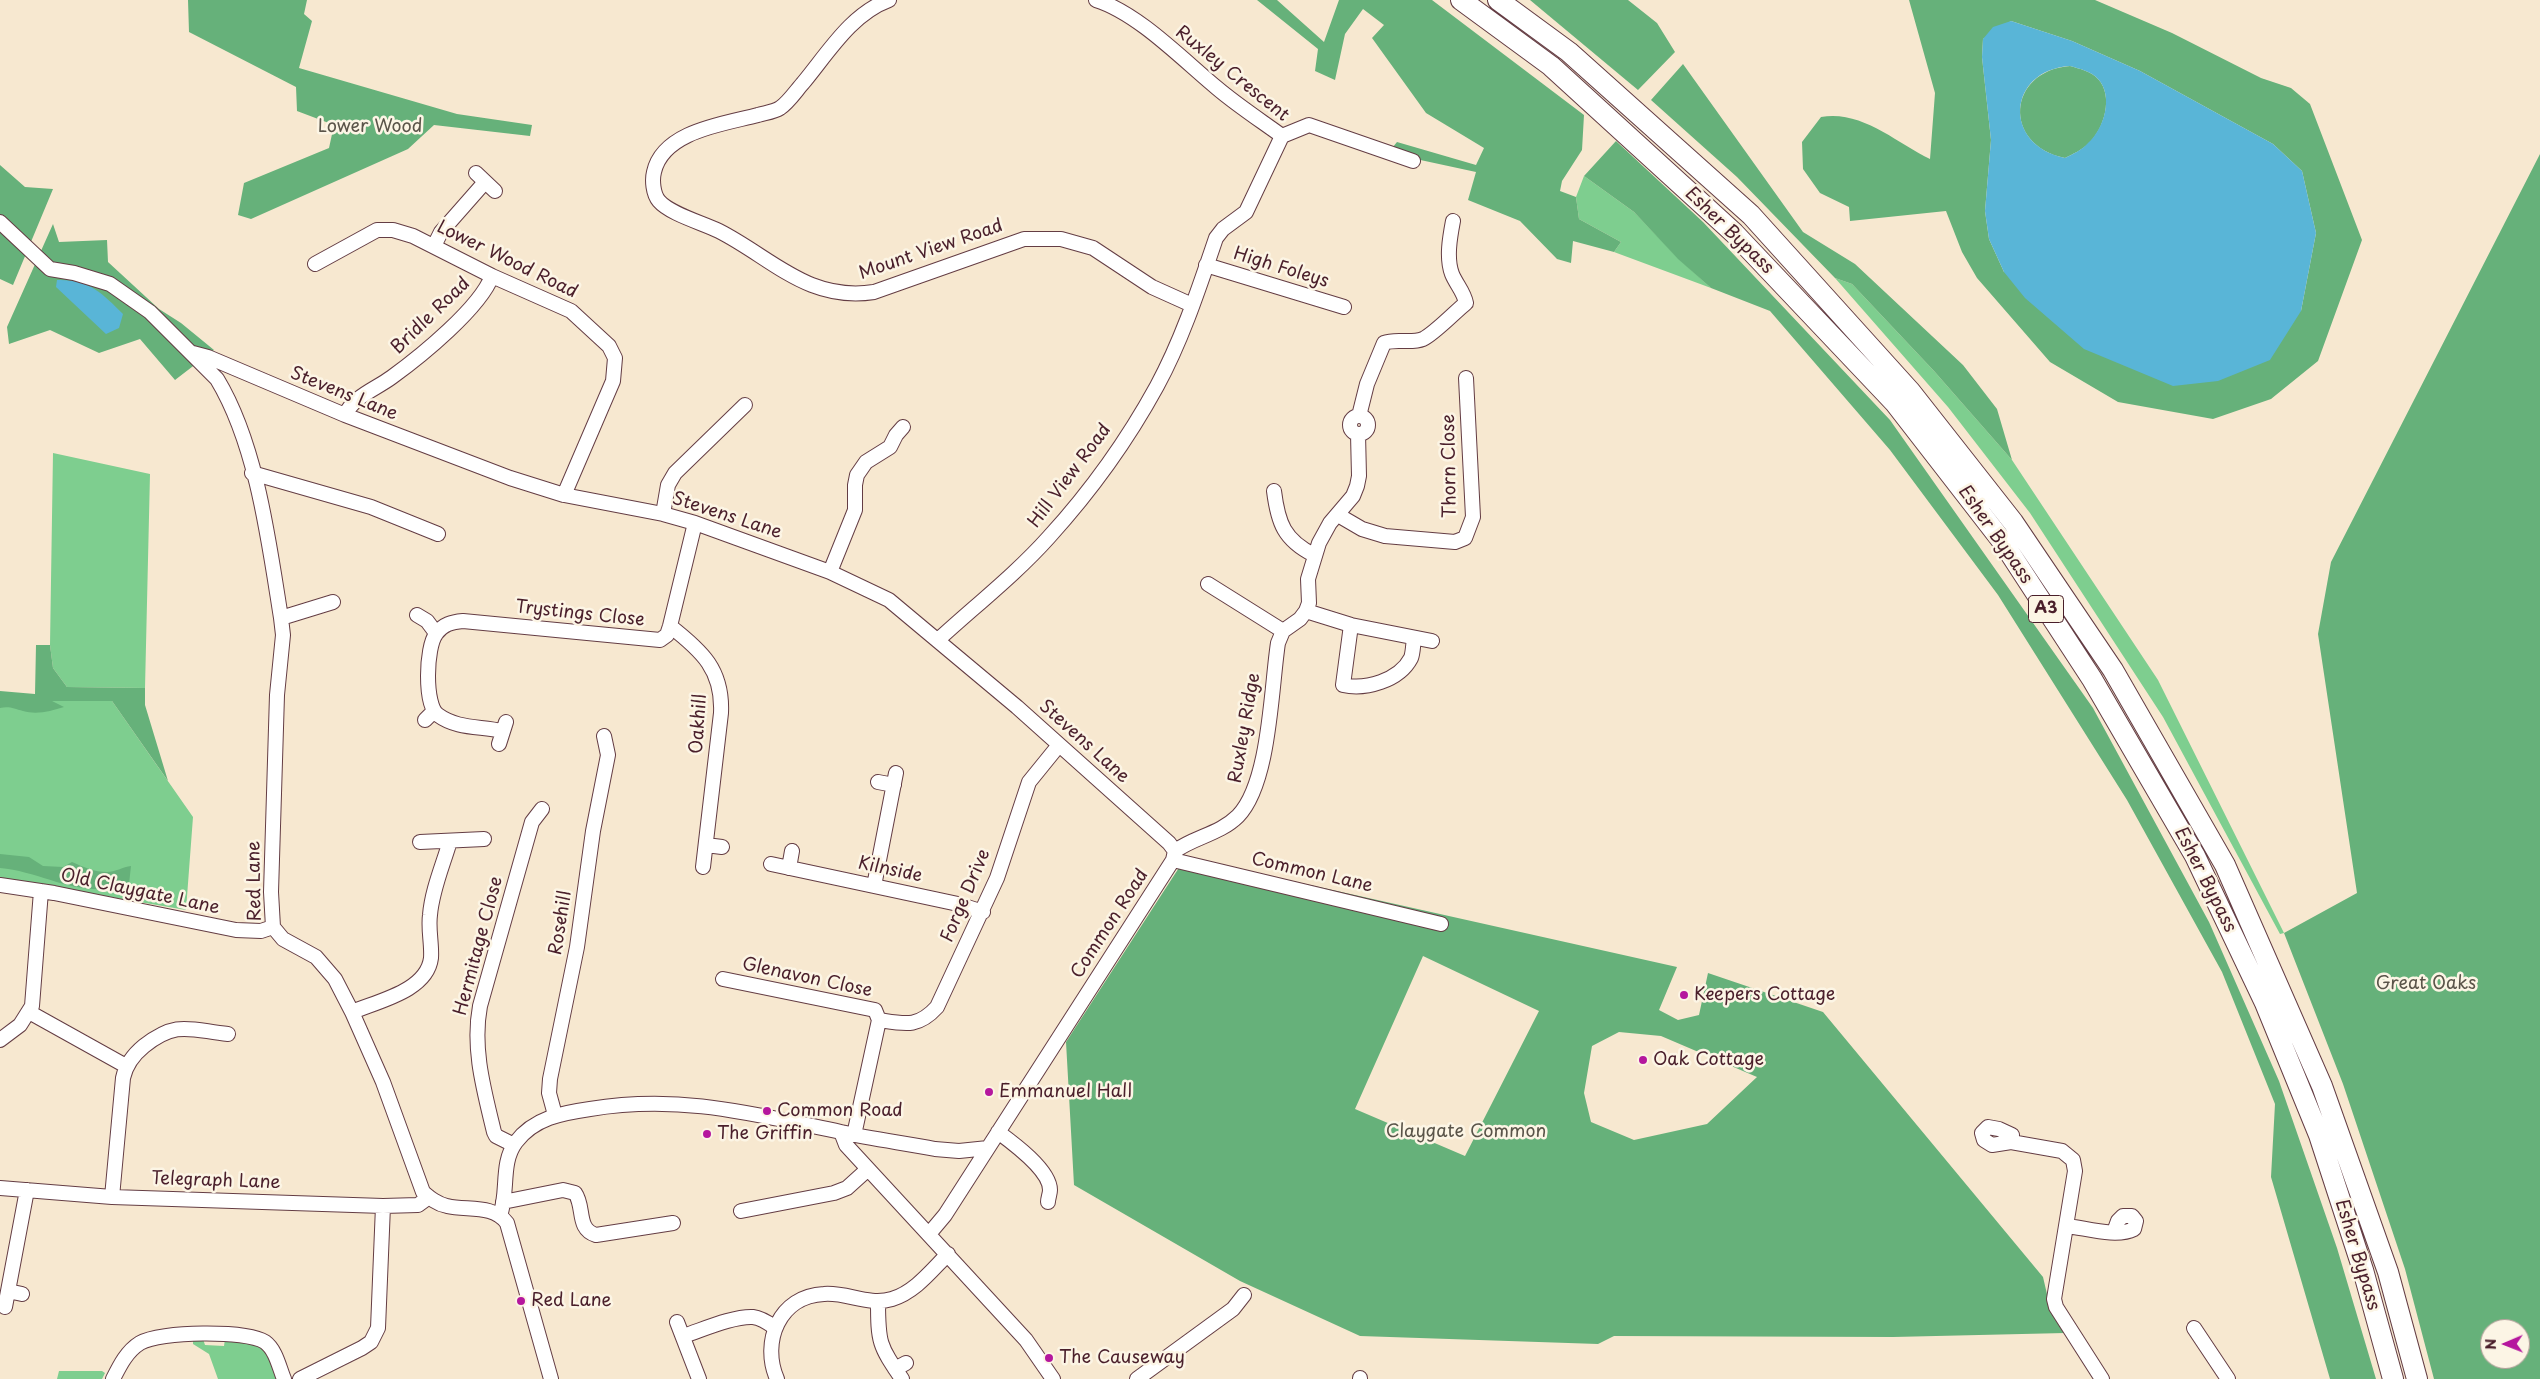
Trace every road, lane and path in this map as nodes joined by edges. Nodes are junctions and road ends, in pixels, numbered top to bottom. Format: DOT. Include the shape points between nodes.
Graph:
graph roads {
  1 [pos="889,0"];
  2 [pos="1096,0"];
  3 [pos="1461,0"];
  4 [pos="1498,0"];
  5 [pos="1282,136"];
  6 [pos="1413,162"];
  7 [pos="485,182"];
  8 [pos="1454,221"];
  9 [pos="0,222"];
  10 [pos="434,246"];
  11 [pos="316,265"];
  12 [pos="1206,265"];
  13 [pos="492,276"];
  14 [pos="1192,305"];
  15 [pos="1344,307"];
  16 [pos="192,353"];
  17 [pos="229,366"];
  18 [pos="1466,378"];
  19 [pos="217,379"];
  20 [pos="745,405"];
  21 [pos="345,415"];
  22 [pos="903,427"];
  23 [pos="252,473"];
  24 [pos="1274,491"];
  25 [pos="564,495"];
  26 [pos="662,514"];
  27 [pos="1338,514"];
  28 [pos="695,523"];
  29 [pos="438,534"];
  30 [pos="1314,555"];
  31 [pos="830,572"];
  32 [pos="1208,584"];
  33 [pos="333,602"];
  34 [pos="1306,611"];
  35 [pos="417,615"];
  36 [pos="281,618"];
  37 [pos="1351,625"];
  38 [pos="670,626"];
  39 [pos="1283,631"];
  40 [pos="436,633"];
  41 [pos="1414,638"];
  42 [pos="938,640"];
  43 [pos="1432,641"];
  44 [pos="502,732"];
  45 [pos="604,736"];
  46 [pos="1059,745"];
  47 [pos="878,782"];
  48 [pos="542,809"];
  49 [pos="484,839"];
  50 [pos="450,841"];
  51 [pos="420,842"];
  52 [pos="706,845"];
  53 [pos="722,846"];
  54 [pos="792,851"];
  55 [pos="1174,856"];
  56 [pos="770,864"];
  57 [pos="703,867"];
  58 [pos="789,868"];
  59 [pos="0,885"];
  60 [pos="874,886"];
  61 [pos="41,891"];
  62 [pos="982,912"];
  63 [pos="1441,924"];
  64 [pos="273,927"];
  65 [pos="723,979"];
  66 [pos="29,1012"];
  67 [pos="352,1012"];
  68 [pos="879,1020"];
  69 [pos="228,1034"];
  70 [pos="0,1040"];
  71 [pos="126,1066"];
  72 [pos="555,1115"];
  73 [pos="998,1132"];
  74 [pos="847,1133"];
  75 [pos="2012,1135"];
  76 [pos="514,1145"];
  77 [pos="988,1148"];
  78 [pos="868,1169"];
  79 [pos="0,1188"];
  80 [pos="27,1190"];
  81 [pos="112,1197"];
  82 [pos="429,1198"];
  83 [pos="1048,1202"];
  84 [pos="383,1206"];
  85 [pos="502,1208"];
  86 [pos="741,1211"];
  87 [pos="673,1223"];
  88 [pos="2066,1226"];
  89 [pos="2114,1232"];
  90 [pos="929,1234"];
  91 [pos="948,1254"];
  92 [pos="8,1291"];
  93 [pos="22,1294"];
  94 [pos="1244,1294"];
  95 [pos="878,1301"];
  96 [pos="5,1307"];
  97 [pos="678,1322"];
  98 [pos="774,1327"];
  99 [pos="2194,1328"];
  100 [pos="683,1336"];
  101 [pos="901,1370"];
  102 [pos="113,1379"];
  103 [pos="284,1379"];
  104 [pos="300,1379"];
  105 [pos="551,1379"];
  106 [pos="699,1379"];
  107 [pos="777,1379"];
  108 [pos="1053,1379"];
  109 [pos="1137,1379"];
  110 [pos="2102,1379"];
  111 [pos="2228,1379"];
  112 [pos="2393,1379"];
  113 [pos="2417,1379"];
  1 -- 14 [label="street, Mount View Road" via="853,22 779,108 680,137 665,151 654,170 653,185 658,200 669,209 721,232 787,275 830,291 854,295 874,292 1024,238 1061,239 1093,248 1152,287"];
  2 -- 5 [label="street, Ruxley Crescent" via="1110,4 1132,20"];
  3 -- 112 [label="highway, Esher Bypass / A3" via="1551,66 1734,233 1895,403 2002,541 2092,679 2195,856 2265,1003 2319,1135 2363,1270"];
  4 -- 113 [label="highway, Esher Bypass / A3" via="1569,52 1751,215 1910,391 2013,522 2113,670 2225,866 2322,1086 2388,1272"];
  5 -- 6 [label="street" via="1308,125"];
  5 -- 12 [label="street, Ruxley Crescent" via="1246,212 1216,238"];
  7 -- 10 [label="street" via="441,232"];
  8 -- 27 [label="street" via="1450,235 1450,264 1466,303 1424,339 1384,343 1367,384 1359,416 1352,419 1350,426 1358,434 1359,476 1353,496"];
  9 -- 16 [label="street, Red Lane" via="50,269 110,284 150,312"];
  10 -- 11 [label="street, Lower Wood Road" via="402,232 377,230"];
  10 -- 13 [label="street, Lower Wood Road"];
  12 -- 14 [label="street, Ruxley Crescent"];
  12 -- 15 [label="street, High Foleys"];
  13 -- 21 [label="street, Bridle Road" via="484,292 429,349 357,399"];
  13 -- 25 [label="street, Lower Wood Road" via="571,311 609,346 615,358 613,381"];
  14 -- 42 [label="street, Hill View Road" via="1157,386 1081,499 1048,538"];
  16 -- 17 [label="street, Stevens Lane"];
  16 -- 19 [label="street, Red Lane"];
  17 -- 19 [label="street"];
  17 -- 21 [label="street, Stevens Lane"];
  18 -- 27 [label="street, Thorn Close" via="1473,517 1465,538 1455,542 1385,536 1362,528"];
  19 -- 23 [label="street, Red Lane" via="236,417"];
  20 -- 26 [label="street" via="675,473 668,485"];
  21 -- 25 [label="street, Stevens Lane" via="510,478"];
  22 -- 31 [label="street" via="890,447 866,462 857,475 855,510"];
  23 -- 29 [label="street" via="371,507"];
  23 -- 36 [label="street, Red Lane" via="266,530"];
  24 -- 30 [label="street" via="1282,527 1302,549"];
  25 -- 26 [label="street, Stevens Lane"];
  26 -- 28 [label="street, Stevens Lane"];
  27 -- 30 [label="street"];
  28 -- 31 [label="street, Stevens Lane"];
  28 -- 38 [label="street, Trystings Close"];
  30 -- 34 [label="street" via="1308,578 1309,603"];
  31 -- 42 [label="street, Stevens Lane" via="889,600"];
  32 -- 39 [label="street"];
  33 -- 36 [label="street"];
  34 -- 37 [label="street"];
  34 -- 39 [label="street"];
  35 -- 40 [label="street" via="427,621"];
  36 -- 64 [label="street, Red Lane" via="271,892"];
  37 -- 41 [label="street"];
  37 -- 41 [label="street" via="1343,685 1353,687 1384,681 1394,675 1410,659"];
  38 -- 40 [label="street, Trystings Close" via="664,638 649,640 463,621 452,622"];
  38 -- 52 [label="street, Oakhill" via="702,654 714,670 721,691"];
  39 -- 55 [label="street, Ruxley Ridge" via="1278,642 1260,768 1247,805 1227,825"];
  40 -- 44 [label="street" via="431,647 430,715"];
  41 -- 43 [label="street"];
  42 -- 46 [label="street, Stevens Lane"];
  45 -- 72 [label="street, Rosehill" via="608,755 593,832 577,947 550,1079"];
  46 -- 55 [label="street, Stevens Lane" via="1169,843"];
  46 -- 62 [label="street, Forge Drive" via="1029,782 997,878"];
  47 -- 60 [label="street" via="895,779"];
  48 -- 76 [label="street, Hermitage Close" via="532,822 480,1006 477,1028 477,1053 494,1132 500,1139"];
  49 -- 50 [label="street"];
  50 -- 51 [label="street"];
  50 -- 67 [label="street" via="431,905 431,960 425,973 408,988"];
  52 -- 53 [label="street"];
  52 -- 57 [label="street, Oakhill"];
  54 -- 58 [label="street"];
  55 -- 63 [label="street, Common Lane"];
  55 -- 73 [label="street, Common Road"];
  56 -- 58 [label="street, Kilnside"];
  58 -- 60 [label="street, Kilnside"];
  59 -- 61 [label="street, Old Claygate Lane"];
  60 -- 62 [label="street, Kilnside"];
  61 -- 64 [label="street, Old Claygate Lane" via="236,930 261,931"];
  61 -- 66 [label="street"];
  62 -- 68 [label="street, Forge Drive" via="944,994 928,1016 910,1024"];
  64 -- 67 [label="street, Red Lane" via="283,938 326,968"];
  65 -- 68 [label="street, Glenavon Close" via="870,1007 876,1010"];
  66 -- 70 [label="street"];
  66 -- 71 [label="street"];
  67 -- 82 [label="street, Red Lane" via="383,1082 422,1192"];
  68 -- 74 [label="street, Glenavon Close"];
  69 -- 71 [label="street" via="194,1028 175,1029 160,1034 141,1048"];
  71 -- 81 [label="street"];
  72 -- 74 [label="street" via="613,1105 666,1102 729,1109"];
  72 -- 76 [label="street" via="526,1132"];
  73 -- 77 [label="street, Common Road"];
  73 -- 83 [label="street" via="1018,1146 1042,1174 1050,1188"];
  74 -- 77 [label="street" via="959,1152"];
  74 -- 78 [label="street" via="846,1145"];
  75 -- 88 [label="street" via="1988,1127 1982,1133 1984,1140 1992,1145 2011,1142 2062,1151 2073,1160 2075,1171"];
  76 -- 85 [label="street" via="505,1174"];
  77 -- 90 [label="street, Common Road"];
  78 -- 86 [label="street" via="847,1188 834,1194"];
  78 -- 90 [label="street"];
  79 -- 80 [label="street, Telegraph Lane"];
  80 -- 81 [label="street, Telegraph Lane"];
  80 -- 92 [label="street"];
  81 -- 84 [label="street, Telegraph Lane"];
  82 -- 84 [label="street, Telegraph Lane" via="418,1205"];
  82 -- 85 [label="street" via="447,1206"];
  84 -- 104 [label="street" via="378,1328 371,1342 362,1348"];
  85 -- 87 [label="street" via="563,1190 574,1193 585,1229 596,1236"];
  85 -- 105 [label="street"];
  88 -- 89 [label="street"];
  88 -- 110 [label="street" via="2054,1299 2087,1364"];
  90 -- 91 [label="street"];
  91 -- 95 [label="street" via="906,1293"];
  91 -- 108 [label="street" via="1026,1340"];
  92 -- 93 [label="street"];
  92 -- 96 [label="street"];
  94 -- 109 [label="street" via="1233,1309"];
  95 -- 98 [label="street" via="821,1294 794,1306"];
  95 -- 101 [label="street" via="878,1336 883,1350"];
  97 -- 100 [label="street"];
  98 -- 100 [label="street" via="753,1317 741,1318"];
  98 -- 107 [label="street" via="771,1358"];
  99 -- 111 [label="street"];
  100 -- 106 [label="street"];
  102 -- 103 [label="street" via="128,1353 139,1344 165,1335 188,1334 256,1338 271,1348"];
}
